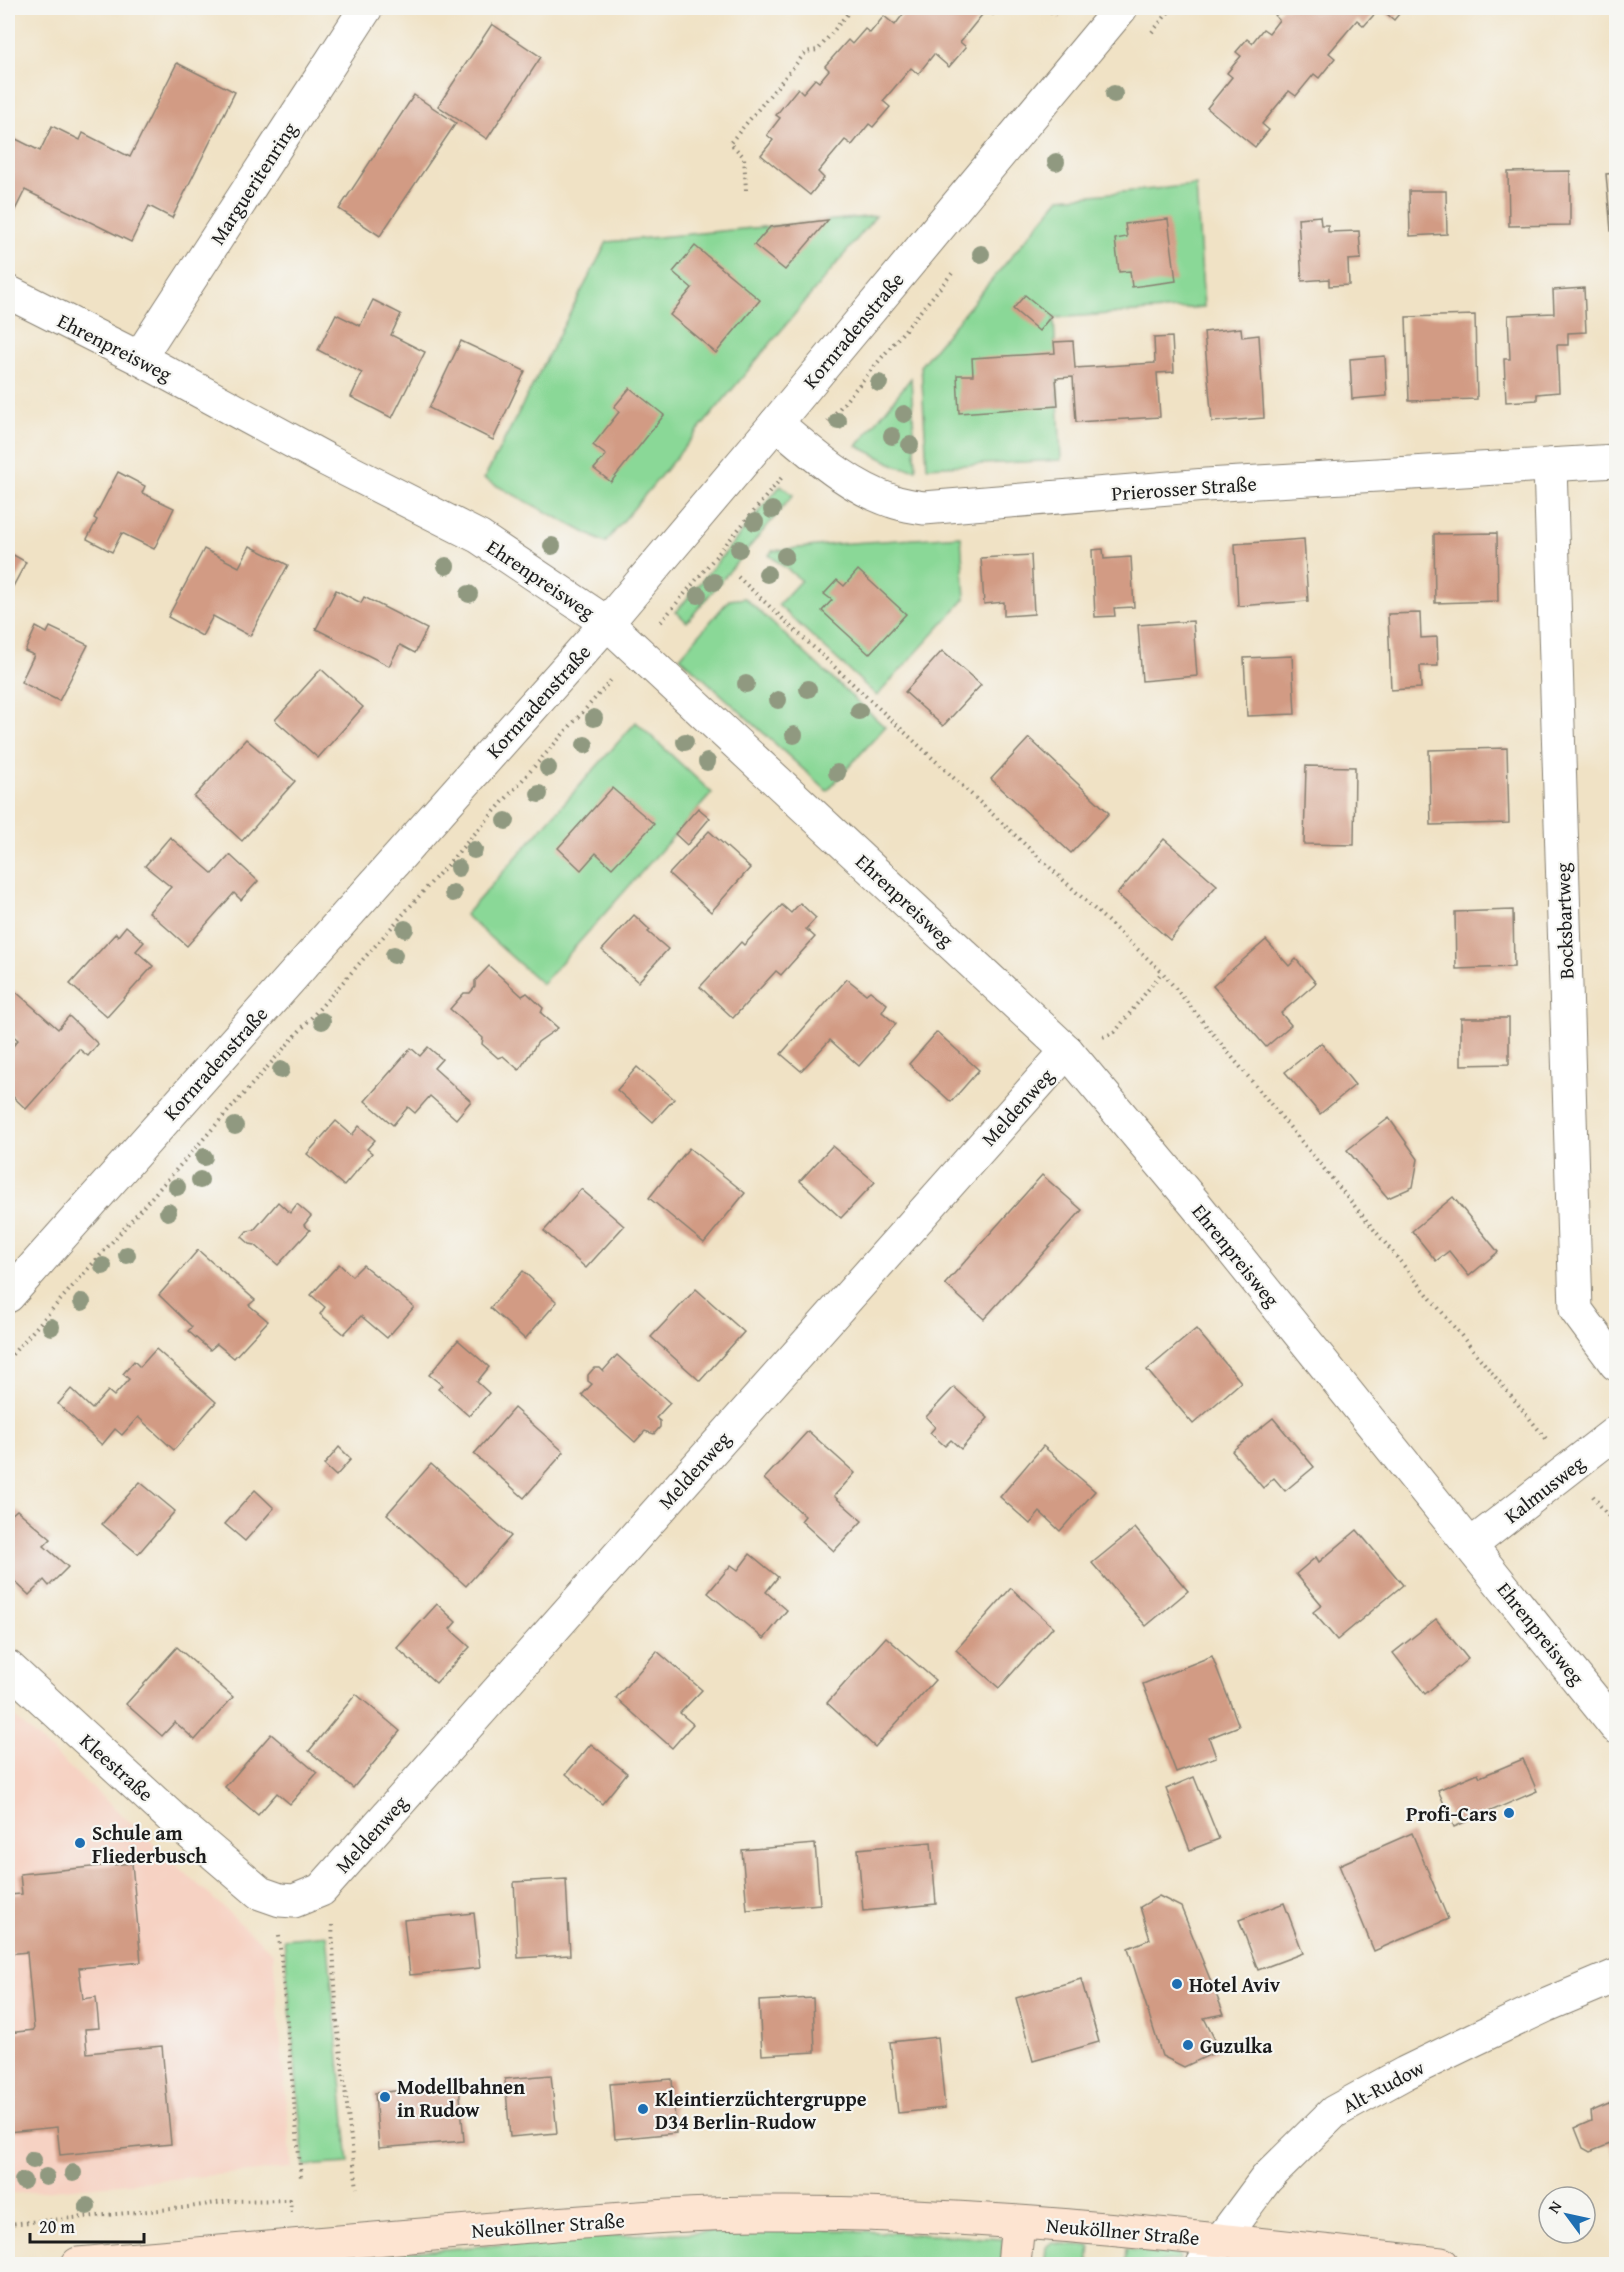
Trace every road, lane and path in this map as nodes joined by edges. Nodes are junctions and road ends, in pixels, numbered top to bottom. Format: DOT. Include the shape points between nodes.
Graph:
graph roads {
  1 [pos="366,8"];
  2 [pos="852,8"];
  3 [pos="1046,8"];
  4 [pos="1121,8"];
  5 [pos="1056,15"];
  6 [pos="746,190"];
  7 [pos="8,292"];
  8 [pos="139,358"];
  9 [pos="776,423"];
  10 [pos="1617,461"];
  11 [pos="1550,465"];
  12 [pos="778,482"];
  13 [pos="738,577"];
  14 [pos="672,609"];
  15 [pos="607,623"];
  16 [pos="600,692"];
  17 [pos="1162,972"];
  18 [pos="1067,1051"];
  19 [pos="8,1296"];
  20 [pos="8,1359"];
  21 [pos="1617,1364"];
  22 [pos="1617,1432"];
  23 [pos="1554,1449"];
  24 [pos="1588,1491"];
  25 [pos="1617,1526"];
  26 [pos="1471,1545"];
  27 [pos="8,1667"];
  28 [pos="1617,1727"];
  29 [pos="326,1904"];
  30 [pos="279,1932"];
  31 [pos="1617,1976"];
  32 [pos="301,2178"];
  33 [pos="357,2188"];
  34 [pos="1018,2223"];
  35 [pos="8,2224"];
  36 [pos="1213,2252"];
  37 [pos="295,2255"];
  38 [pos="78,2265"];
  39 [pos="1014,2265"];
  40 [pos="1442,2265"];
  1 -- 8 [label="street, Margueritenring"];
  2 -- 6 [label="path" via="818,50 806,52 730,143 744,156"];
  3 -- 5 [label="path"];
  4 -- 9 [label="street, Kornradenstraße"];
  7 -- 8 [label="street, Ehrenpreisweg"];
  8 -- 15 [label="street, Ehrenpreisweg" via="479,537"];
  9 -- 11 [label="street, Prierosser Straße" via="859,487 893,502 924,508 1206,485"];
  9 -- 15 [label="street, Kornradenstraße"];
  10 -- 11 [label="street, Prierosser Straße"];
  11 -- 21 [label="street, Bocksbartweg" via="1576,1310"];
  12 -- 14 [label="path"];
  13 -- 17 [label="path"];
  15 -- 18 [label="street, Ehrenpreisweg"];
  15 -- 19 [label="street, Kornradenstraße"];
  16 -- 20 [label="path"];
  17 -- 18 [label="path" via="1115,1032"];
  17 -- 23 [label="path"];
  18 -- 26 [label="street, Ehrenpreisweg"];
  18 -- 29 [label="street, Meldenweg"];
  22 -- 26 [label="street, Kalmusweg"];
  24 -- 25 [label="path"];
  26 -- 28 [label="street, Ehrenpreisweg"];
  27 -- 29 [label="street, Kleestraße" via="260,1893 280,1900"];
  29 -- 33 [label="path"];
  30 -- 32 [label="path"];
  31 -- 36 [label="street, Alt-Rudow" via="1475,2039 1334,2112 1266,2179"];
  34 -- 36 [label="main road, Neuköllner Straße"];
  34 -- 37 [label="main road, Neuköllner Straße" via="855,2213 679,2215"];
  34 -- 39 [label="main road, Neuköllner Straße"];
  35 -- 37 [label="path" via="230,2200 290,2200"];
  36 -- 40 [label="main road, Neuköllner Straße"];
  37 -- 38 [label="main road, Neuköllner Straße"];
}
